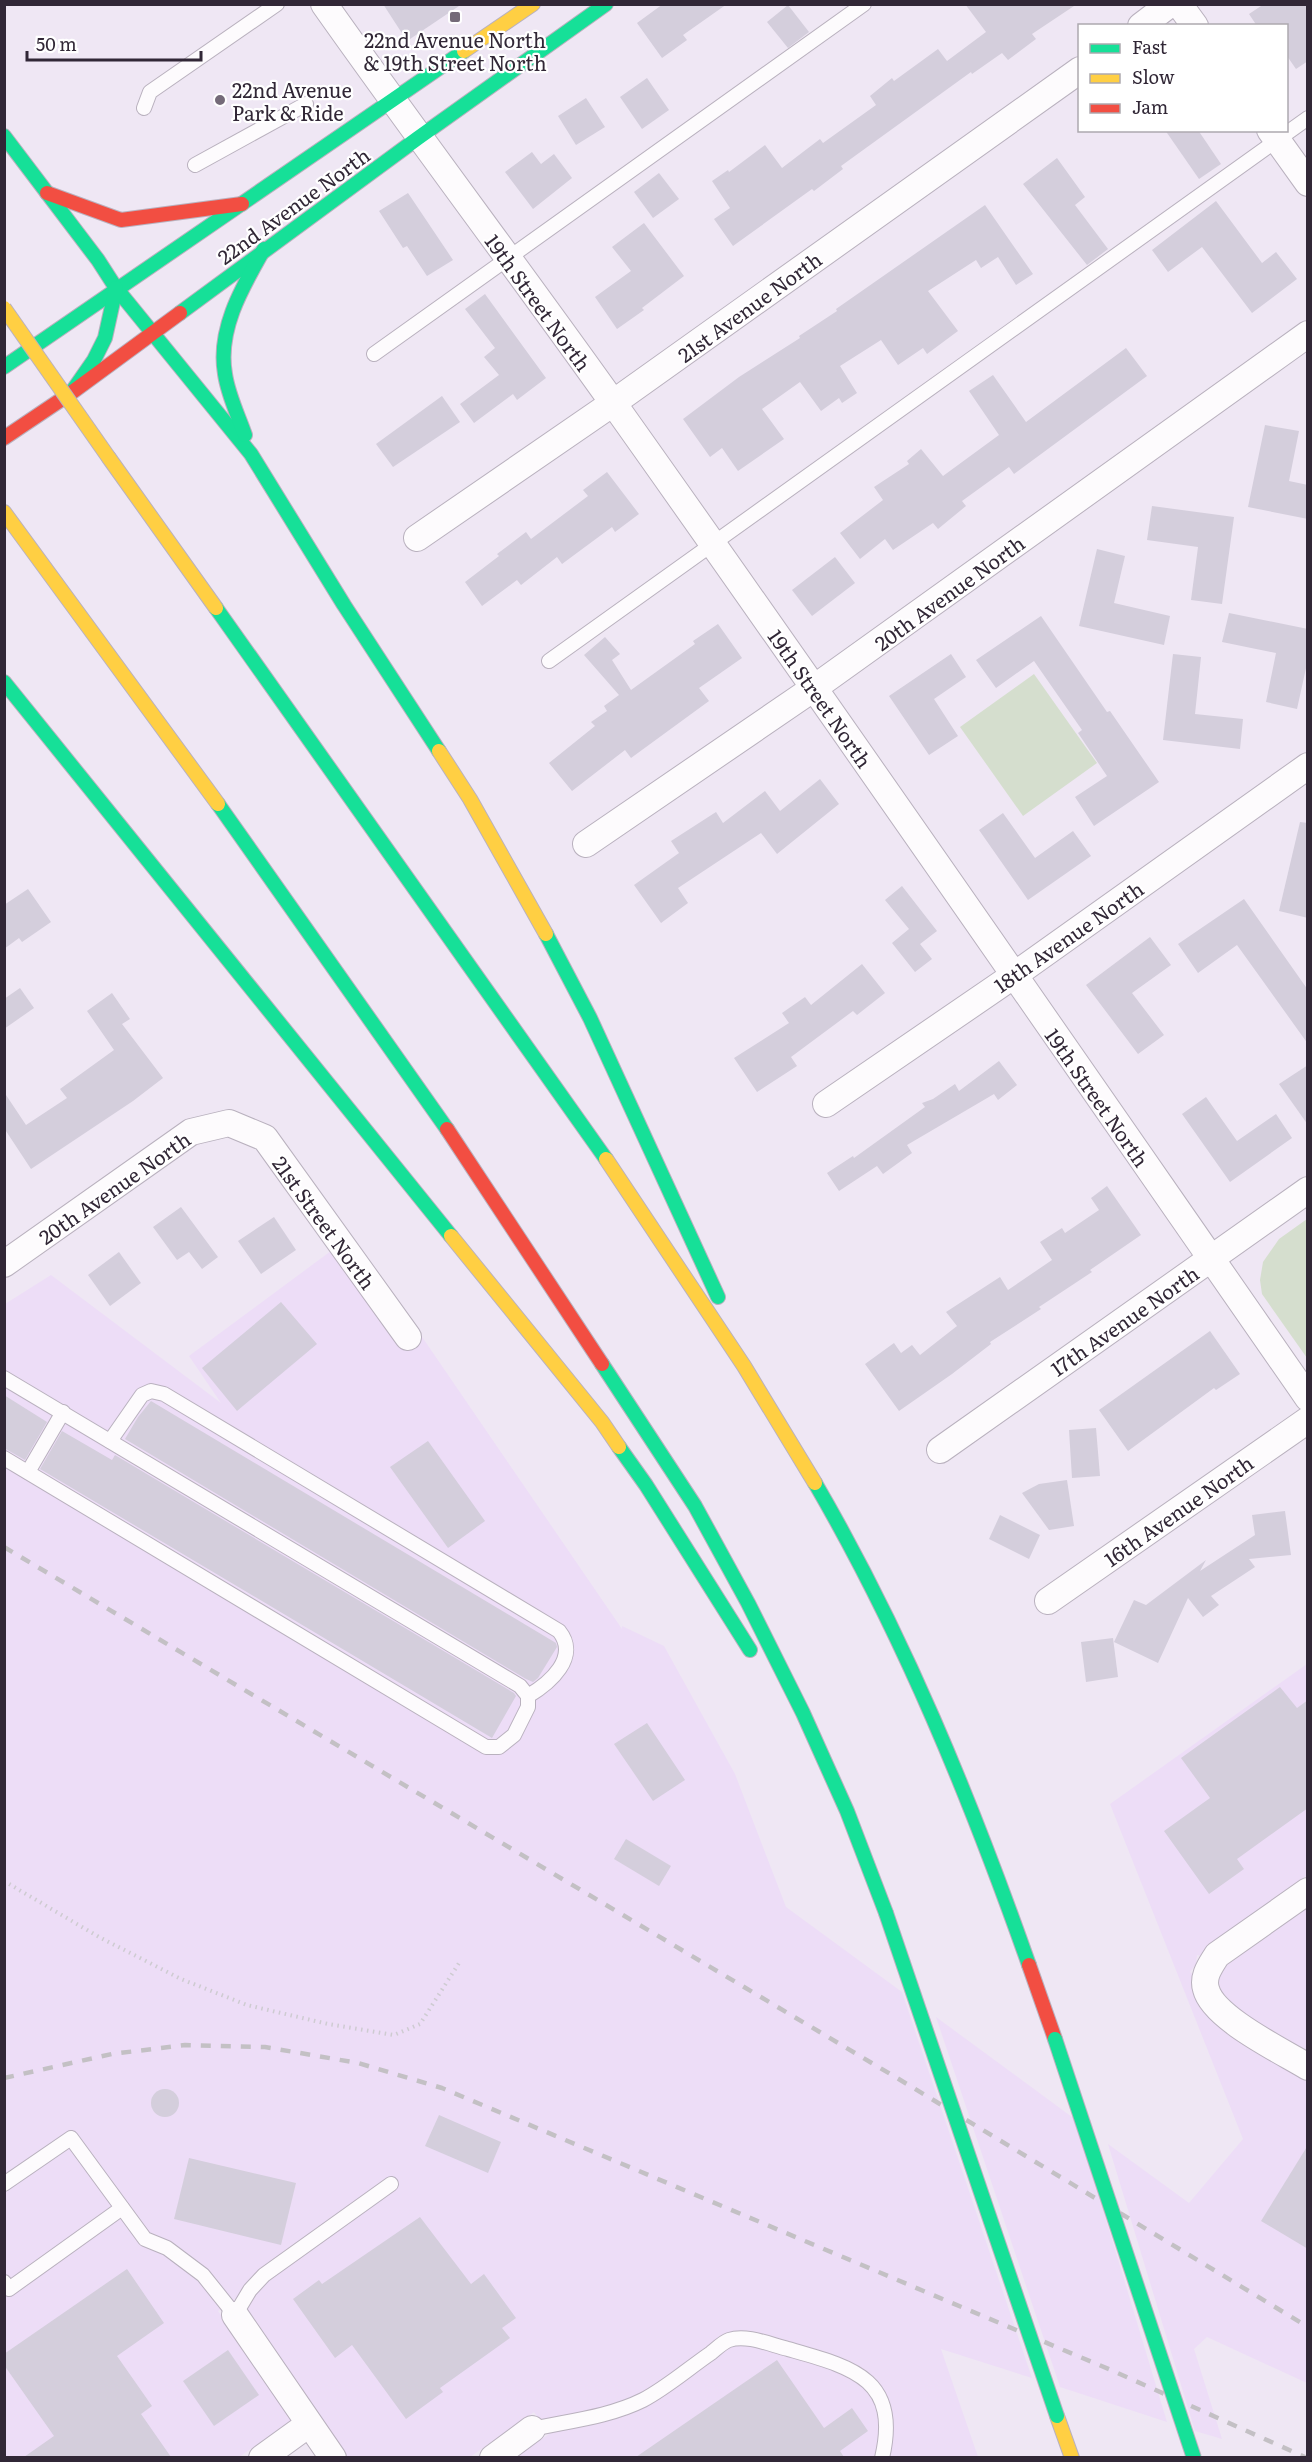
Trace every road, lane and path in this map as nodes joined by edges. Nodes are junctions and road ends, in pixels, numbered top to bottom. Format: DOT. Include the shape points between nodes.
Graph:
graph roads {
  1 [pos="277,4"];
  2 [pos="324,4"];
  3 [pos="533,4"];
  4 [pos="606,4"];
  5 [pos="864,4"];
  6 [pos="1170,4"];
  7 [pos="1179,4"];
  8 [pos="1144,24"];
  9 [pos="1193,24"];
  10 [pos="1078,70"];
  11 [pos="391,100"];
  12 [pos="306,104"];
  13 [pos="144,108"];
  14 [pos="1308,118"];
  15 [pos="1288,128"];
  16 [pos="1273,135"];
  17 [pos="4,136"];
  18 [pos="418,138"];
  19 [pos="195,165"];
  20 [pos="1308,183"];
  21 [pos="47,193"];
  22 [pos="242,204"];
  23 [pos="264,249"];
  24 [pos="508,260"];
  25 [pos="116,288"];
  26 [pos="4,308"];
  27 [pos="152,333"];
  28 [pos="1308,334"];
  29 [pos="374,354"];
  30 [pos="4,366"];
  31 [pos="71,393"];
  32 [pos="613,403"];
  33 [pos="4,438"];
  34 [pos="251,454"];
  35 [pos="4,512"];
  36 [pos="417,538"];
  37 [pos="712,544"];
  38 [pos="549,661"];
  39 [pos="4,681"];
  40 [pos="814,688"];
  41 [pos="1308,765"];
  42 [pos="586,844"];
  43 [pos="1013,976"];
  44 [pos="826,1104"];
  45 [pos="230,1123"];
  46 [pos="1308,1190"];
  47 [pos="1211,1258"];
  48 [pos="4,1264"];
  49 [pos="408,1337"];
  50 [pos="4,1378"];
  51 [pos="1308,1398"];
  52 [pos="63,1413"];
  53 [pos="772,1413"];
  54 [pos="1308,1420"];
  55 [pos="110,1441"];
  56 [pos="940,1450"];
  57 [pos="4,1458"];
  58 [pos="28,1472"];
  59 [pos="1048,1601"];
  60 [pos="754,1657"];
  61 [pos="528,1696"];
  62 [pos="785,1708"];
  63 [pos="847,1811"];
  64 [pos="4,1881"];
  65 [pos="1308,1891"];
  66 [pos="461,1960"];
  67 [pos="1308,2067"];
  68 [pos="4,2184"];
  69 [pos="391,2184"];
  70 [pos="122,2208"];
  71 [pos="4,2282"];
  72 [pos="235,2315"];
  73 [pos="309,2424"];
  74 [pos="532,2429"];
  75 [pos="262,2457"];
  76 [pos="333,2457"];
  77 [pos="493,2457"];
  78 [pos="882,2457"];
  79 [pos="1072,2457"];
  80 [pos="1194,2457"];
  1 -- 13 [label="lane" via="150,92"];
  2 -- 11 [label="street, 19th Street North"];
  3 -- 11 [label="main road, 22nd Avenue North"];
  4 -- 18 [label="main road, 22nd Avenue North"];
  5 -- 24 [label="lane"];
  6 -- 8 [label="street"];
  7 -- 9 [label="street"];
  10 -- 32 [label="street, 21st Avenue North"];
  11 -- 18 [label="street, 19th Street North"];
  11 -- 22 [label="main road, 22nd Avenue North"];
  12 -- 19 [label="lane"];
  14 -- 15 [label="lane"];
  16 -- 20 [label="street"];
  16 -- 37 [label="lane"];
  17 -- 21 [label="main road"];
  18 -- 23 [label="main road, 22nd Avenue North"];
  18 -- 24 [label="street, 19th Street North"];
  21 -- 22 [label="main road" via="121,220"];
  21 -- 25 [label="main road"];
  22 -- 25 [label="main road, 22nd Avenue North"];
  23 -- 27 [label="main road, 22nd Avenue North"];
  23 -- 34 [label="main road" via="242,287 226,335 224,369"];
  24 -- 29 [label="lane"];
  24 -- 32 [label="street, 19th Street North"];
  25 -- 27 [label="main road"];
  25 -- 30 [label="main road, 22nd Avenue North"];
  25 -- 31 [label="main road" via="105,338"];
  26 -- 53 [label="main road, bridge" via="641,1208"];
  27 -- 31 [label="main road, 22nd Avenue North"];
  27 -- 34 [label="main road"];
  28 -- 40 [label="street, 20th Avenue North"];
  31 -- 33 [label="main road, 22nd Avenue North"];
  32 -- 36 [label="street, 21st Avenue North"];
  32 -- 37 [label="street, 19th Street North"];
  34 -- 53 [label="main road" via="471,799 529,902 590,1018"];
  35 -- 63 [label="main road" via="258,858 449,1130 642,1422 695,1506 748,1603"];
  37 -- 38 [label="lane"];
  37 -- 40 [label="street, 19th Street North"];
  39 -- 60 [label="main road" via="602,1422"];
  40 -- 42 [label="street, 20th Avenue North"];
  40 -- 43 [label="street, 19th Street North"];
  41 -- 43 [label="street, 18th Avenue North"];
  43 -- 44 [label="street, 18th Avenue North"];
  43 -- 47 [label="street, 19th Street North"];
  45 -- 48 [label="street, 20th Avenue North" via="191,1132"];
  45 -- 49 [label="street, 21st Street North" via="265,1138"];
  46 -- 47 [label="street, 17th Avenue North"];
  47 -- 51 [label="street, 19th Street North"];
  47 -- 56 [label="street, 17th Avenue North"];
  50 -- 52 [label="lane"];
  52 -- 55 [label="lane"];
  52 -- 58 [label="lane"];
  53 -- 80 [label="main road, bridge" via="833,1515 906,1655 960,1780 1055,2039"];
  54 -- 59 [label="street, 16th Avenue North"];
  55 -- 61 [label="lane" via="520,1686"];
  55 -- 61 [label="lane" via="142,1395 151,1390 164,1394 559,1631 567,1641 567,1653 559,1670"];
  57 -- 58 [label="lane"];
  58 -- 61 [label="lane" via="486,1747 500,1747 514,1735 528,1707"];
  62 -- 63 [label="main road"];
  63 -- 79 [label="main road, bridge"];
  64 -- 66 [label="path" via="181,1979 247,2005 328,2024 394,2035 420,2024"];
  65 -- 67 [label="street" via="1218,1955 1207,1970 1205,1987 1212,2003 1228,2018"];
  68 -- 70 [label="lane" via="71,2138"];
  69 -- 72 [label="lane" via="264,2275"];
  70 -- 71 [label="lane" via="9,2289"];
  70 -- 72 [label="lane" via="145,2239 167,2248 203,2275"];
  72 -- 73 [label="street"];
  73 -- 75 [label="street"];
  73 -- 76 [label="street"];
  74 -- 77 [label="street"];
  74 -- 78 [label="lane" via="606,2413 643,2400 730,2340 749,2339 825,2360 871,2383 887,2416"];
}
